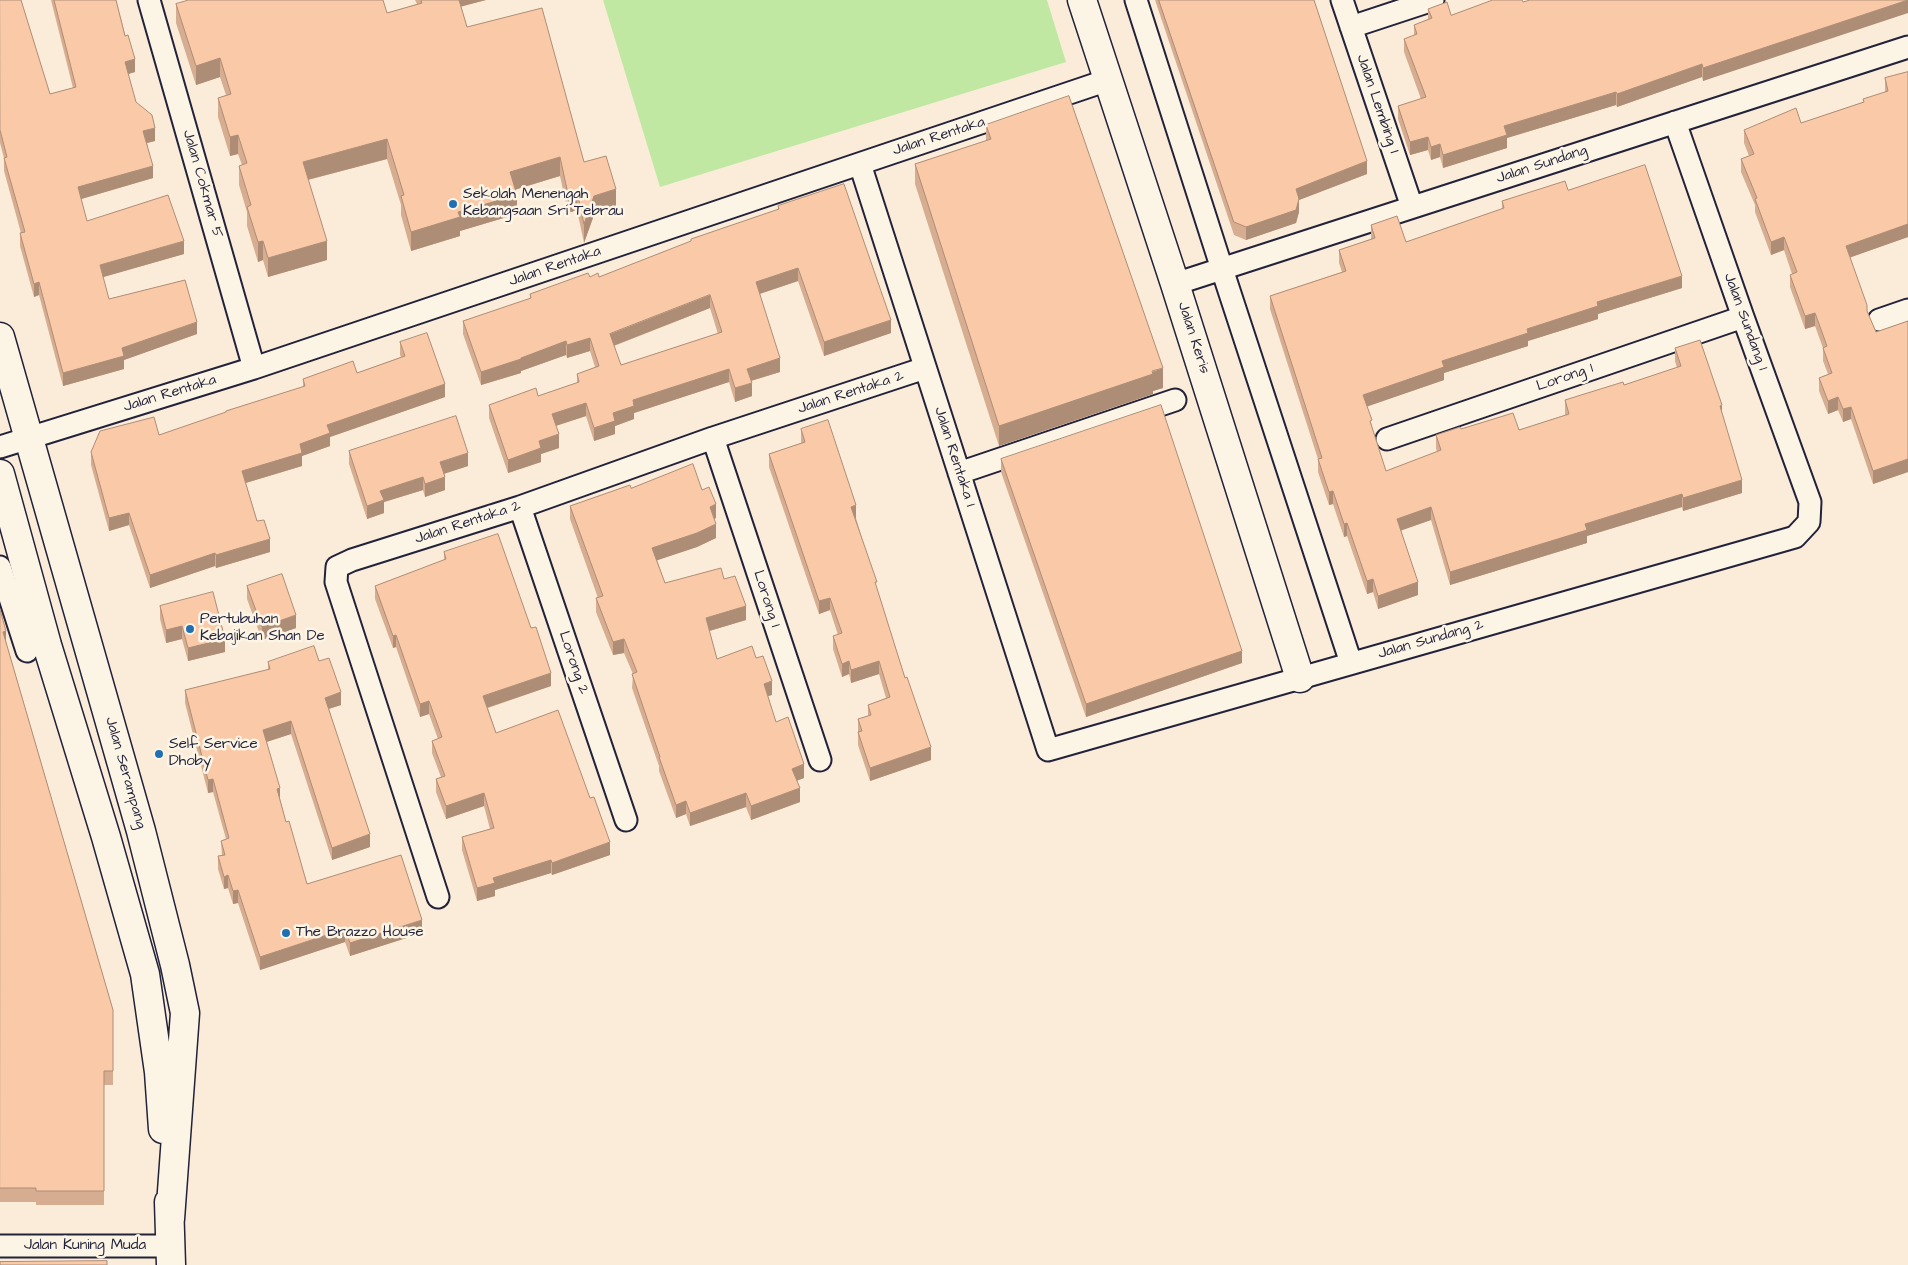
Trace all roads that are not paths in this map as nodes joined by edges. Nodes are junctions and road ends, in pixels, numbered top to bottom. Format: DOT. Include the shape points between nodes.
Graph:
graph roads {
  1 [pos="149,0"];
  2 [pos="1082,0"];
  3 [pos="1136,0"];
  4 [pos="1342,0"];
  5 [pos="1433,0"];
  6 [pos="1351,28"];
  7 [pos="1908,47"];
  8 [pos="1108,80"];
  9 [pos="1675,122"];
  10 [pos="860,164"];
  11 [pos="1412,207"];
  12 [pos="1222,269"];
  13 [pos="1176,284"];
  14 [pos="1908,310"];
  15 [pos="1743,317"];
  16 [pos="1879,320"];
  17 [pos="0,336"];
  18 [pos="254,368"];
  19 [pos="925,368"];
  20 [pos="1175,400"];
  21 [pos="29,438"];
  22 [pos="713,438"];
  23 [pos="1387,439"];
  24 [pos="0,447"];
  25 [pos="959,473"];
  26 [pos="42,482"];
  27 [pos="2,488"];
  28 [pos="520,507"];
  29 [pos="1809,522"];
  30 [pos="0,567"];
  31 [pos="27,651"];
  32 [pos="1351,663"];
  33 [pos="1300,678"];
  34 [pos="1048,750"];
  35 [pos="820,760"];
  36 [pos="626,820"];
  37 [pos="438,897"];
  38 [pos="170,1219"];
  39 [pos="0,1246"];
  40 [pos="171,1256"];
  1 -- 18 [label="street, Jalan Cokmar 5"];
  2 -- 8 [label="main road, Jalan Keris"];
  3 -- 12 [label="street"];
  4 -- 6 [label="street, Jalan Lembing 1"];
  5 -- 6 [label="street"];
  6 -- 11 [label="street, Jalan Lembing 1"];
  7 -- 9 [label="street, Jalan Sundang"];
  8 -- 10 [label="street, Jalan Rentaka"];
  8 -- 13 [label="main road, Jalan Keris"];
  9 -- 11 [label="street, Jalan Sundang"];
  9 -- 15 [label="street, Jalan Sundang 1"];
  10 -- 18 [label="street, Jalan Rentaka"];
  10 -- 19 [label="street, Jalan Rentaka 1"];
  11 -- 12 [label="street, Jalan Sundang"];
  12 -- 13 [label="street, Jalan Sundang"];
  12 -- 32 [label="street"];
  13 -- 33 [label="main road, Jalan Keris"];
  14 -- 16 [label="street"];
  15 -- 23 [label="street, Lorong 1"];
  15 -- 29 [label="street, Jalan Sundang 1" via="1810,502"];
  17 -- 21 [label="main road, Jalan Serampang"];
  18 -- 21 [label="street, Jalan Rentaka"];
  19 -- 22 [label="street, Jalan Rentaka 2"];
  19 -- 25 [label="street, Jalan Rentaka 1"];
  20 -- 25 [label="street"];
  21 -- 24 [label="street, Jalan Rentaka"];
  21 -- 26 [label="main road, Jalan Serampang"];
  22 -- 28 [label="street, Jalan Rentaka 2"];
  22 -- 35 [label="street, Lorong 1"];
  25 -- 34 [label="street, Jalan Rentaka 1"];
  26 -- 27 [label="main road"];
  26 -- 38 [label="main road, Jalan Serampang" via="141,831 184,1013"];
  27 -- 38 [label="main road, Jalan Serampang" via="145,974 159,1072"];
  28 -- 36 [label="street, Lorong 2"];
  28 -- 37 [label="street, Jalan Rentaka 2" via="337,567 336,582"];
  29 -- 32 [label="street, Jalan Sundang 2" via="1795,537"];
  30 -- 31 [label="street"];
  32 -- 33 [label="street, Jalan Sundang 2"];
  33 -- 34 [label="street, Jalan Sundang 2"];
  38 -- 40 [label="main road, Jalan Serampang"];
  39 -- 40 [label="street, Jalan Kuning Muda"];
}
